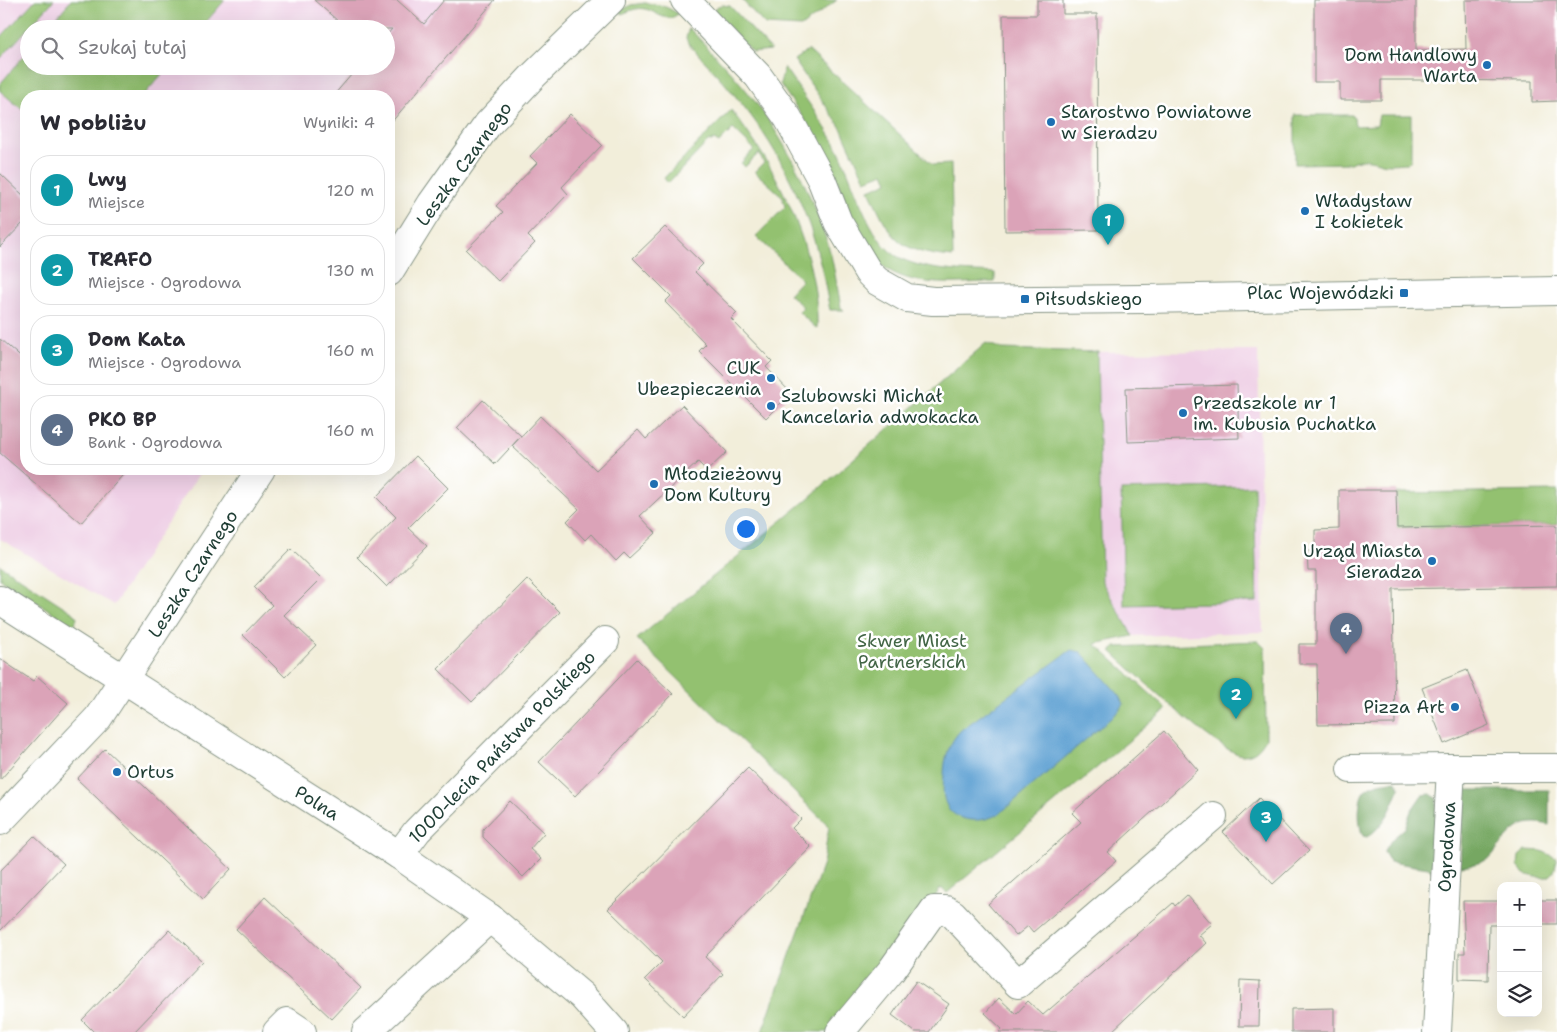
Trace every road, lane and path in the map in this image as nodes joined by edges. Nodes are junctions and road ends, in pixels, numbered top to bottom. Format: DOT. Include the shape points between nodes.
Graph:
graph roads {
  1 [pos="612,0"];
  2 [pos="685,0"];
  3 [pos="395,262"];
  4 [pos="1557,291"];
  5 [pos="257,475"];
  6 [pos="0,600"];
  7 [pos="605,641"];
  8 [pos="124,680"];
  9 [pos="1451,768"];
  10 [pos="1557,768"];
  11 [pos="1350,769"];
  12 [pos="1213,816"];
  13 [pos="0,821"];
  14 [pos="400,855"];
  15 [pos="490,918"];
  16 [pos="277,1032"];
  17 [pos="302,1032"];
  18 [pos="366,1032"];
  19 [pos="614,1032"];
  20 [pos="840,1032"];
  21 [pos="1437,1032"];
  1 -- 3 [label="street, Leszka Czarnego" via="534,74 488,124"];
  2 -- 4 [label="street" via="758,76 788,118 822,181 838,222 868,272 907,298 933,301 1144,299"];
  5 -- 8 [label="street, Leszka Czarnego"];
  6 -- 8 [label="street, Polna"];
  7 -- 14 [label="street, 1000-lecia Państwa Polskiego" via="417,831"];
  8 -- 13 [label="street, Leszka Czarnego" via="93,725"];
  8 -- 14 [label="street, Polna"];
  9 -- 10 [label="street"];
  9 -- 11 [label="street"];
  9 -- 21 [label="street, Ogrodowa"];
  12 -- 20 [label="street" via="1018,984 952,914 946,910 934,910 891,971"];
  14 -- 15 [label="street, Polna"];
  15 -- 18 [label="street"];
  15 -- 19 [label="street, Polna" via="582,996"];
  16 -- 17 [label="street" via="287,1022"];
}
